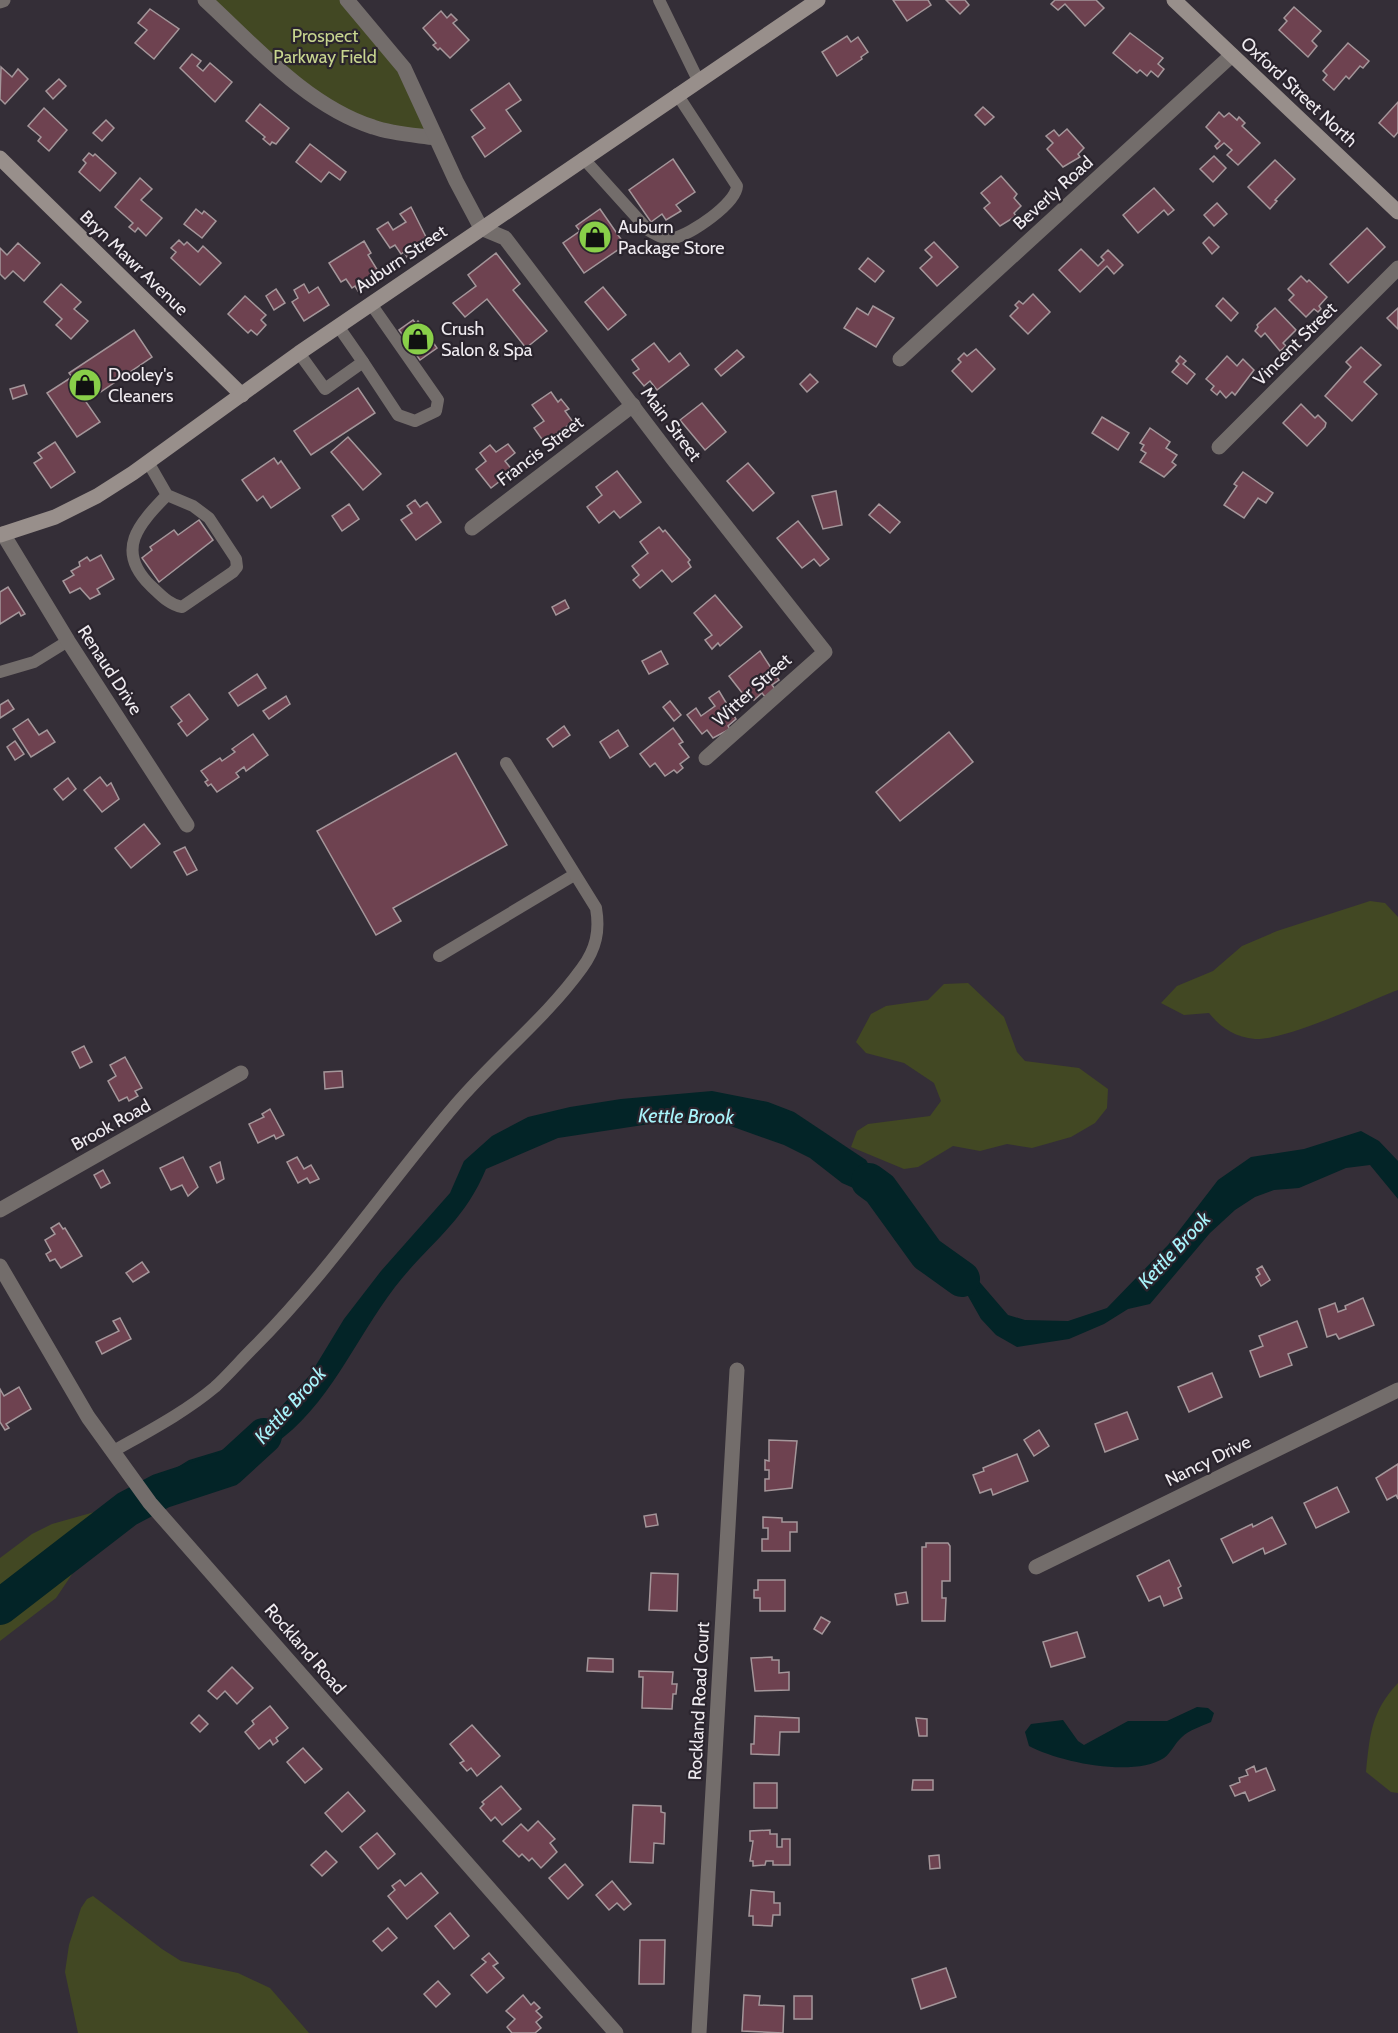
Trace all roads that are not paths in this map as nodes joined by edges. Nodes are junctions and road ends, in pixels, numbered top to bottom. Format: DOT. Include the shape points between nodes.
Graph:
graph roads {
  1 [pos="205,0"];
  2 [pos="347,0"];
  3 [pos="659,0"];
  4 [pos="818,0"];
  5 [pos="1174,0"];
  6 [pos="1232,56"];
  7 [pos="698,80"];
  8 [pos="677,94"];
  9 [pos="436,138"];
  10 [pos="0,158"];
  11 [pos="583,158"];
  12 [pos="1398,212"];
  13 [pos="481,228"];
  14 [pos="1398,268"];
  15 [pos="371,304"];
  16 [pos="338,326"];
  17 [pos="299,353"];
  18 [pos="900,359"];
  19 [pos="363,362"];
  20 [pos="242,395"];
  21 [pos="633,405"];
  22 [pos="1219,447"];
  23 [pos="148,462"];
  24 [pos="167,495"];
  25 [pos="472,528"];
  26 [pos="1,537"];
  27 [pos="68,641"];
  28 [pos="825,652"];
  29 [pos="0,672"];
  30 [pos="706,758"];
  31 [pos="506,763"];
  32 [pos="187,825"];
  33 [pos="574,875"];
  34 [pos="439,956"];
  35 [pos="242,1073"];
  36 [pos="0,1210"];
  37 [pos="0,1266"];
  38 [pos="737,1370"];
  39 [pos="1398,1390"];
  40 [pos="112,1452"];
  41 [pos="1036,1567"];
  42 [pos="616,2033"];
  43 [pos="699,2033"];
  1 -- 9 [label="street" via="285,73 325,102 372,127"];
  2 -- 9 [label="street" via="405,68"];
  3 -- 7 [label="lane"];
  4 -- 7 [label="main road, Auburn Street"];
  5 -- 6 [label="main road, Oxford Street North"];
  6 -- 12 [label="main road, Oxford Street North"];
  6 -- 18 [label="street, Beverly Road"];
  7 -- 8 [label="main road, Auburn Street"];
  8 -- 11 [label="main road, Auburn Street"];
  8 -- 11 [label="lane" via="737,186 728,205 687,233 672,239 660,238 648,230"];
  9 -- 13 [label="street"];
  10 -- 20 [label="main road, Bryn Mawr Avenue"];
  11 -- 13 [label="main road, Auburn Street"];
  13 -- 15 [label="main road, Auburn Street"];
  13 -- 21 [label="street, Main Street" via="505,238"];
  14 -- 22 [label="street, Vincent Street"];
  15 -- 16 [label="main road, Auburn Street"];
  15 -- 19 [label="lane" via="438,400 436,411 416,421 398,415"];
  16 -- 17 [label="main road, Auburn Street"];
  16 -- 19 [label="lane"];
  17 -- 19 [label="lane" via="325,389"];
  17 -- 20 [label="main road, Auburn Street"];
  20 -- 23 [label="main road, Auburn Street"];
  21 -- 25 [label="street, Francis Street"];
  21 -- 28 [label="street, Main Street"];
  23 -- 24 [label="lane"];
  23 -- 26 [label="main road, Auburn Street" via="79,506"];
  24 -- 24 [label="lane" via="140,525 131,550 147,581 167,600 182,607 233,572 236,559 209,518"];
  26 -- 27 [label="street, Renaud Drive"];
  27 -- 29 [label="lane" via="34,662"];
  27 -- 32 [label="street, Renaud Drive"];
  28 -- 30 [label="street, Witter Street"];
  31 -- 33 [label="lane"];
  33 -- 34 [label="lane"];
  33 -- 40 [label="lane" via="596,908 599,925 595,947 583,968 457,1102 331,1262 276,1325 215,1386 169,1420"];
  35 -- 36 [label="street, Brook Road"];
  37 -- 40 [label="street, Rockland Road" via="88,1418"];
  38 -- 43 [label="street, Rockland Road Court"];
  39 -- 41 [label="street, Nancy Drive"];
  40 -- 42 [label="street, Rockland Road" via="150,1503"];
}
